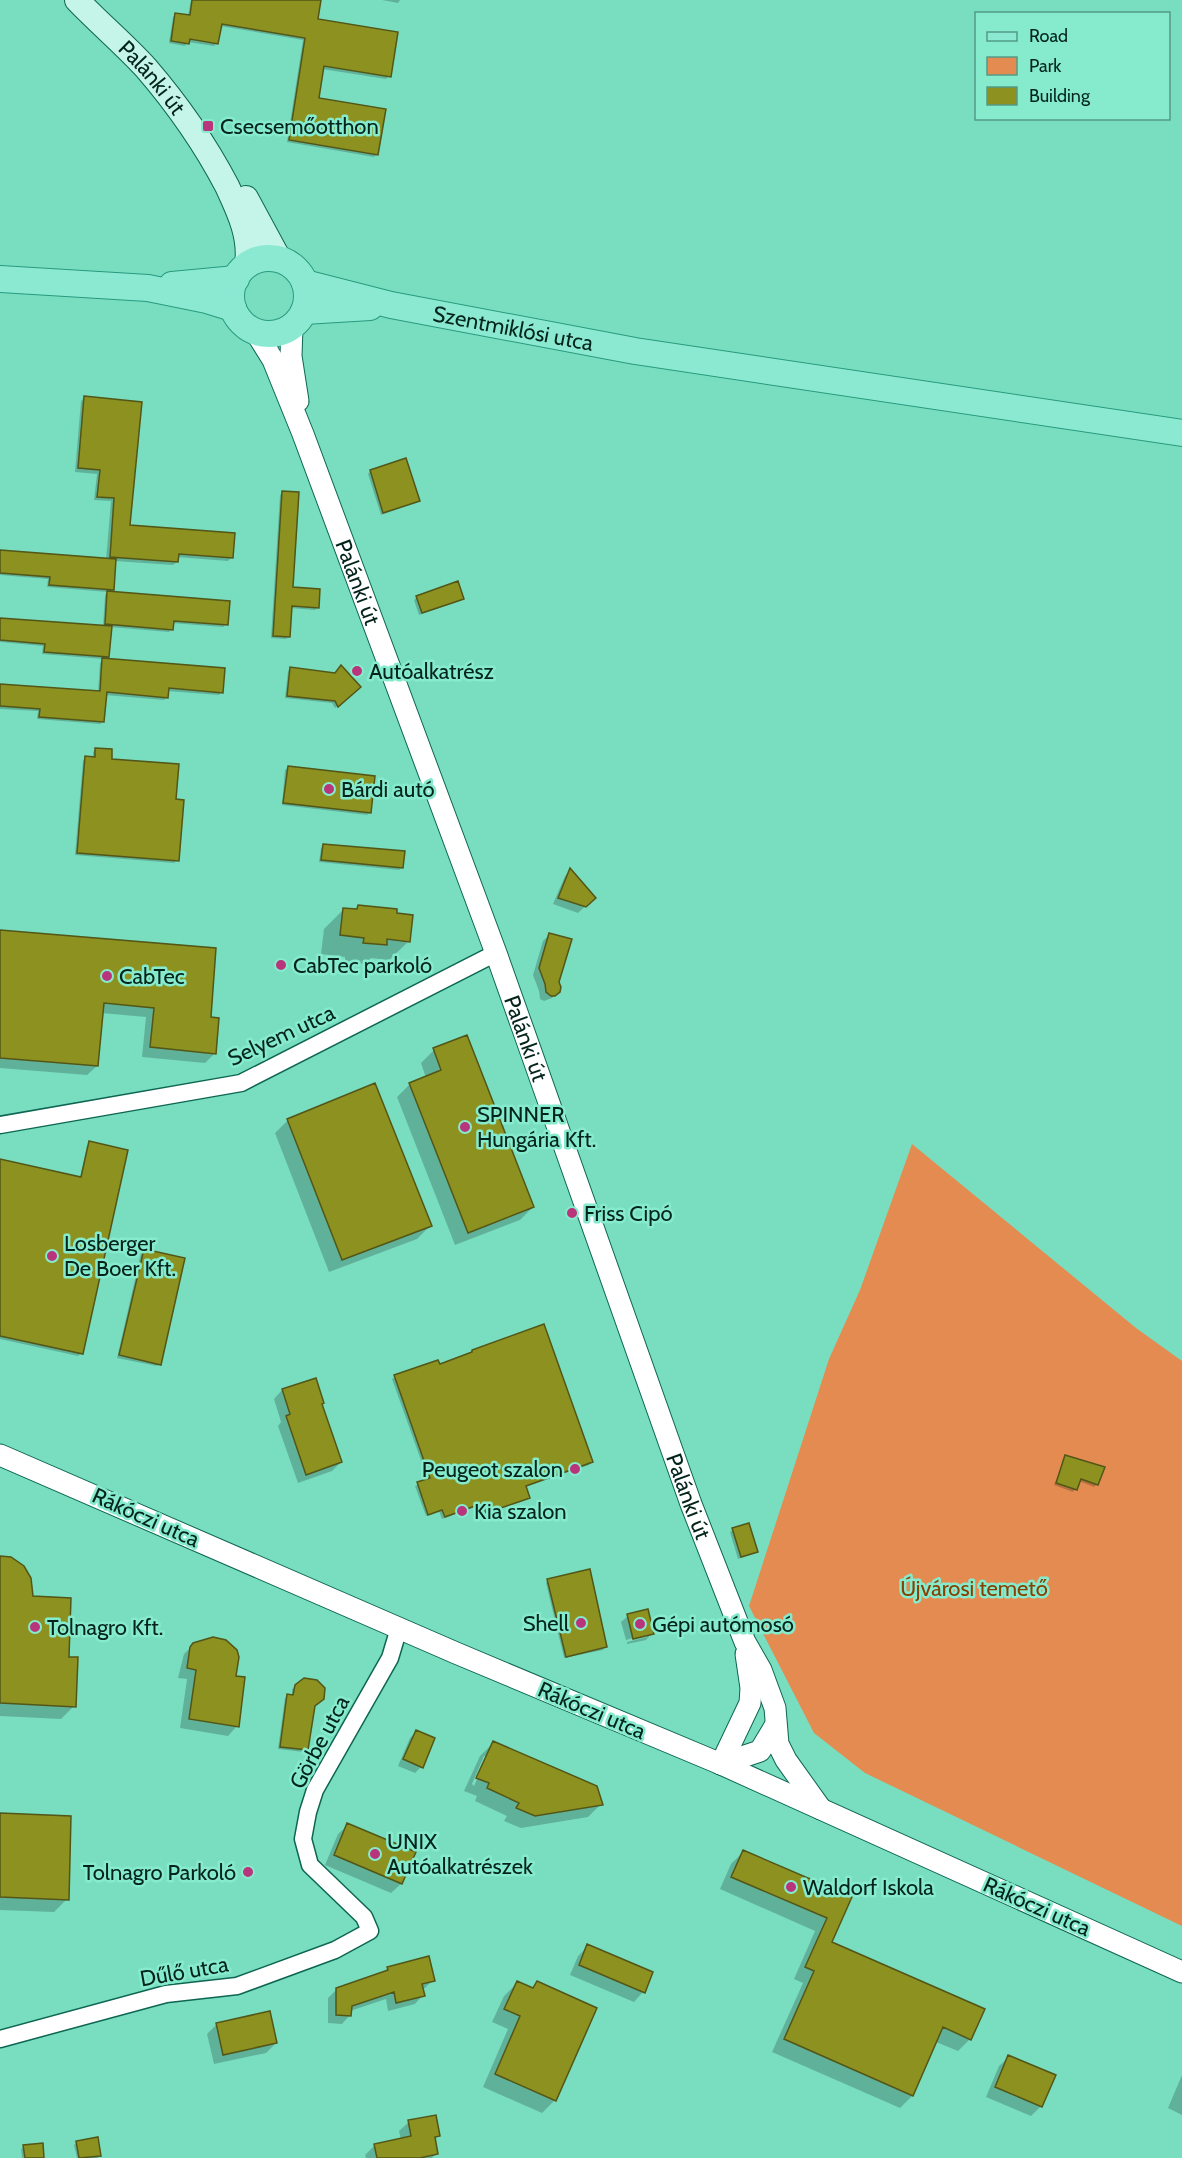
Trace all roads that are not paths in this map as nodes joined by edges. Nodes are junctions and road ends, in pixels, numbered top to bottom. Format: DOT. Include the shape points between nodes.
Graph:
graph roads {
  1 [pos="76,0"];
  2 [pos="216,166"];
  3 [pos="279,259"];
  4 [pos="242,272"];
  5 [pos="0,279"];
  6 [pos="305,283"];
  7 [pos="148,288"];
  8 [pos="391,305"];
  9 [pos="233,308"];
  10 [pos="298,319"];
  11 [pos="255,331"];
  12 [pos="1182,433"];
  13 [pos="303,434"];
  14 [pos="496,953"];
  15 [pos="0,1125"];
  16 [pos="0,1455"];
  17 [pos="399,1628"];
  18 [pos="745,1642"];
  19 [pos="775,1726"];
  20 [pos="721,1764"];
  21 [pos="821,1809"];
  22 [pos="370,1931"];
  23 [pos="1182,1972"];
  24 [pos="0,2040"];
  1 -- 2 [label="main road, Palánki út" via="145,68 187,120"];
  2 -- 3 [label="main road, Palánki út" via="239,187"];
  2 -- 4 [label="main road, Palánki út" via="243,224 249,252"];
  3 -- 4 [label="main road" via="257,260"];
  3 -- 6 [label="main road" via="290,264"];
  4 -- 7 [label="main road"];
  4 -- 9 [label="main road" via="232,288"];
  5 -- 7 [label="main road"];
  6 -- 8 [label="main road"];
  6 -- 10 [label="main road" via="307,302"];
  7 -- 9 [label="main road"];
  8 -- 10 [label="main road"];
  8 -- 12 [label="main road, Szentmiklósi utca" via="635,351"];
  9 -- 11 [label="main road" via="238,318"];
  10 -- 11 [label="main road" via="274,334"];
  10 -- 13 [label="street, Palánki út" via="291,356"];
  11 -- 13 [label="street, Palánki út" via="273,360"];
  13 -- 14 [label="street, Palánki út"];
  14 -- 15 [label="street, Selyem utca" via="241,1083"];
  14 -- 18 [label="street, Palánki út" via="691,1504"];
  16 -- 17 [label="street, Rákóczi utca"];
  17 -- 20 [label="street, Rákóczi utca"];
  17 -- 22 [label="street, Görbe utca" via="390,1658 315,1790 303,1839 310,1865 364,1917"];
  18 -- 19 [label="street, Palánki út" via="775,1708"];
  18 -- 20 [label="street, Palánki út" via="750,1703"];
  19 -- 20 [label="street" via="760,1750"];
  19 -- 21 [label="street, Palánki út" via="786,1760"];
  20 -- 21 [label="street, Rákóczi utca"];
  21 -- 23 [label="street, Rákóczi utca"];
  22 -- 24 [label="street, Dűlő utca" via="336,1950 237,1986 166,1994"];
}
